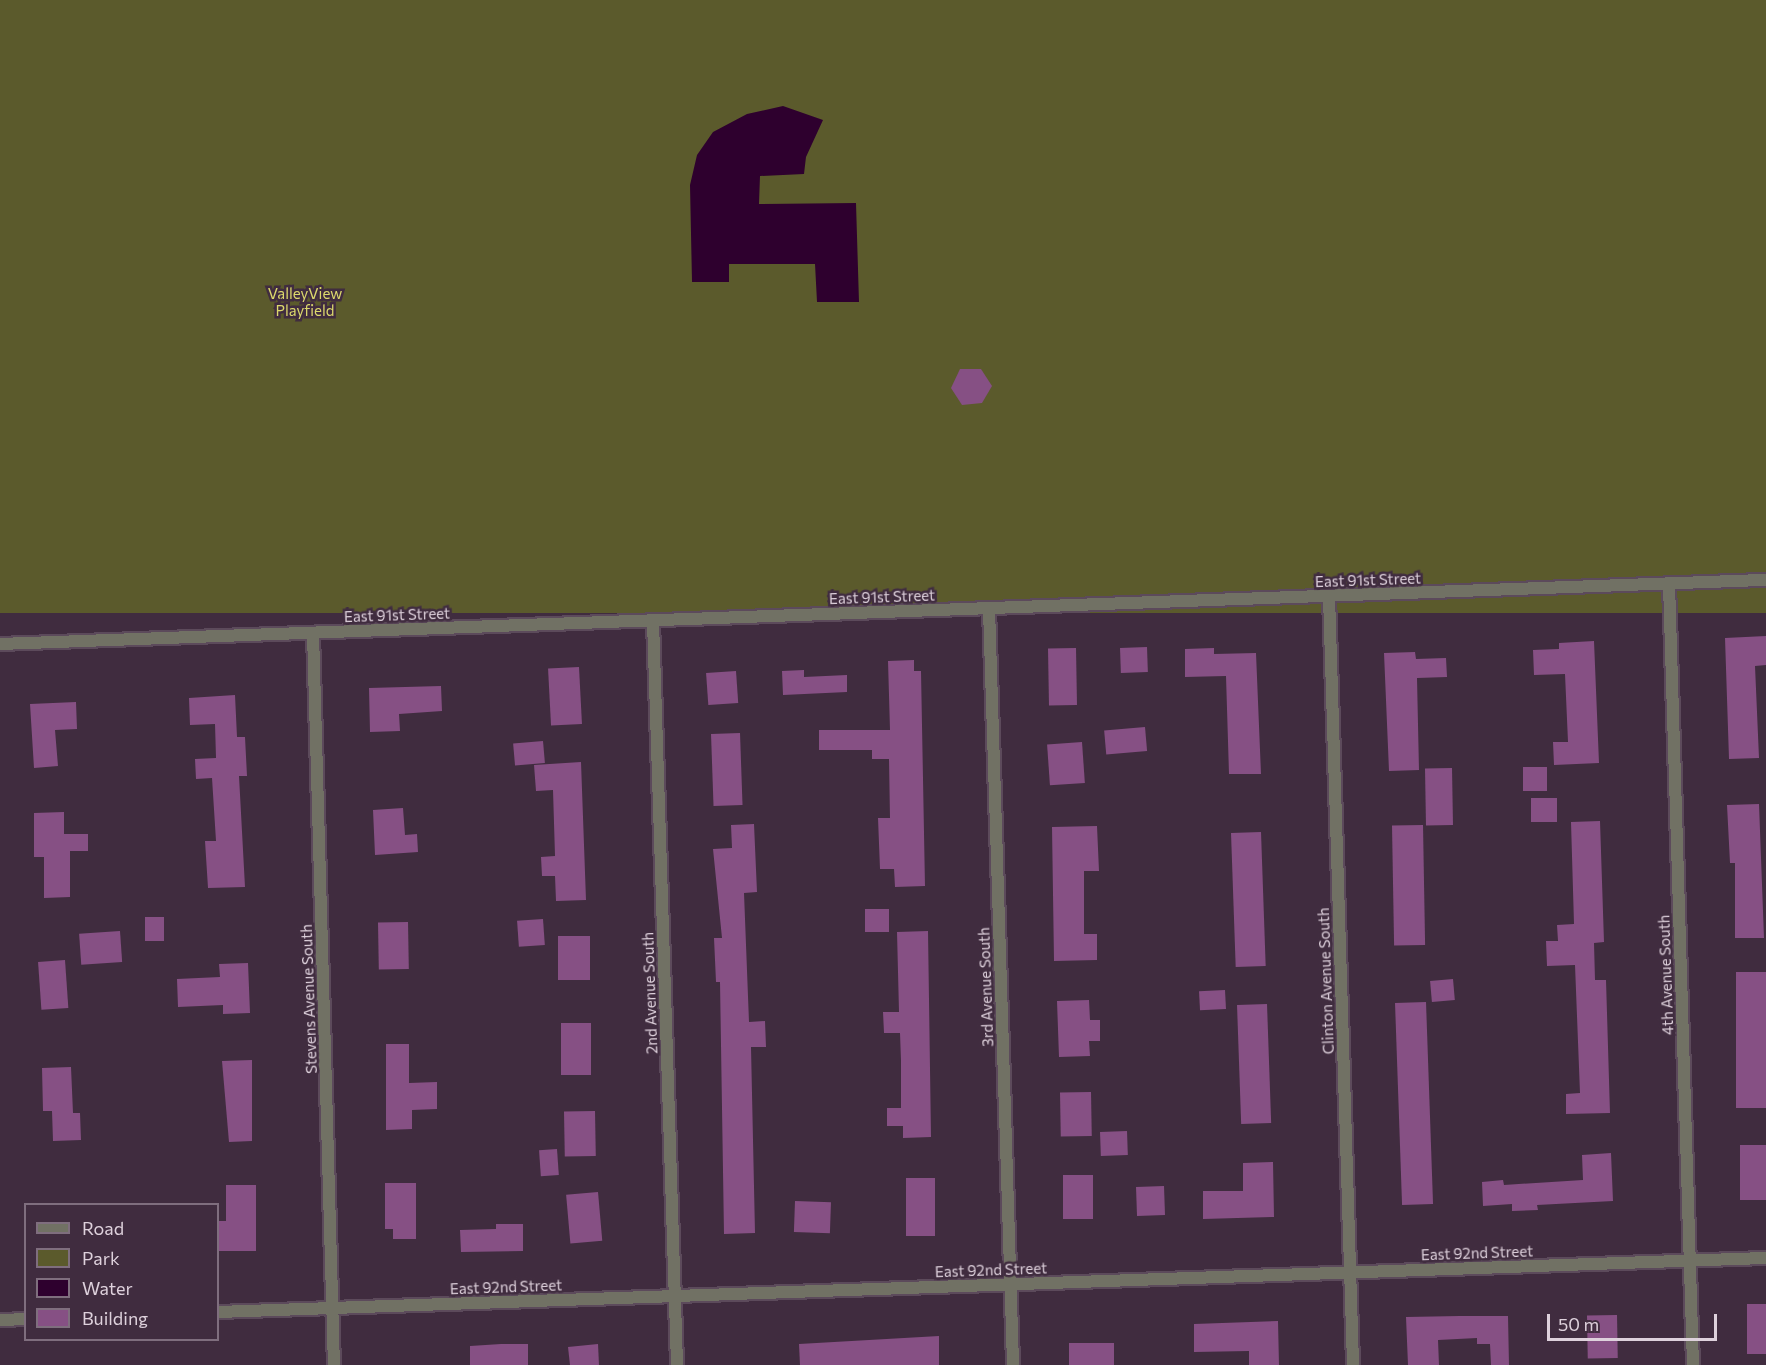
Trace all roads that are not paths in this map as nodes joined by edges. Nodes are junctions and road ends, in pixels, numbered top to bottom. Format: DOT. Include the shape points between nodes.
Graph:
graph roads {
  1 [pos="1766,580"];
  2 [pos="1669,584"];
  3 [pos="1329,596"];
  4 [pos="989,608"];
  5 [pos="653,621"];
  6 [pos="313,633"];
  7 [pos="0,644"];
  8 [pos="1766,1258"];
  9 [pos="1690,1261"];
  10 [pos="1350,1273"];
  11 [pos="1010,1285"];
  12 [pos="675,1296"];
  13 [pos="333,1308"];
  14 [pos="219,1312"];
  15 [pos="24,1319"];
  16 [pos="0,1320"];
  17 [pos="334,1365"];
  18 [pos="677,1365"];
  19 [pos="1013,1365"];
  20 [pos="1353,1365"];
  21 [pos="1693,1365"];
  1 -- 2 [label="street, East 91st Street"];
  2 -- 3 [label="street, East 91st Street"];
  2 -- 9 [label="street, 4th Avenue South"];
  3 -- 4 [label="street, East 91st Street"];
  3 -- 10 [label="street, Clinton Avenue South"];
  4 -- 5 [label="street, East 91st Street"];
  4 -- 11 [label="street, 3rd Avenue South"];
  5 -- 6 [label="street, East 91st Street"];
  5 -- 12 [label="street, 2nd Avenue South"];
  6 -- 7 [label="street, East 91st Street"];
  6 -- 13 [label="street, Stevens Avenue South"];
  8 -- 9 [label="street, East 92nd Street"];
  9 -- 10 [label="street, East 92nd Street"];
  9 -- 21 [label="street, 4th Avenue South"];
  10 -- 11 [label="street, East 92nd Street"];
  10 -- 20 [label="street, Clinton Avenue South"];
  11 -- 12 [label="street, East 92nd Street"];
  11 -- 19 [label="street, 3rd Avenue South"];
  12 -- 13 [label="street, East 92nd Street"];
  12 -- 18 [label="street, 2nd Avenue South"];
  13 -- 14 [label="street, East 92nd Street"];
  13 -- 17 [label="street, Stevens Avenue South"];
  15 -- 16 [label="street"];
}
